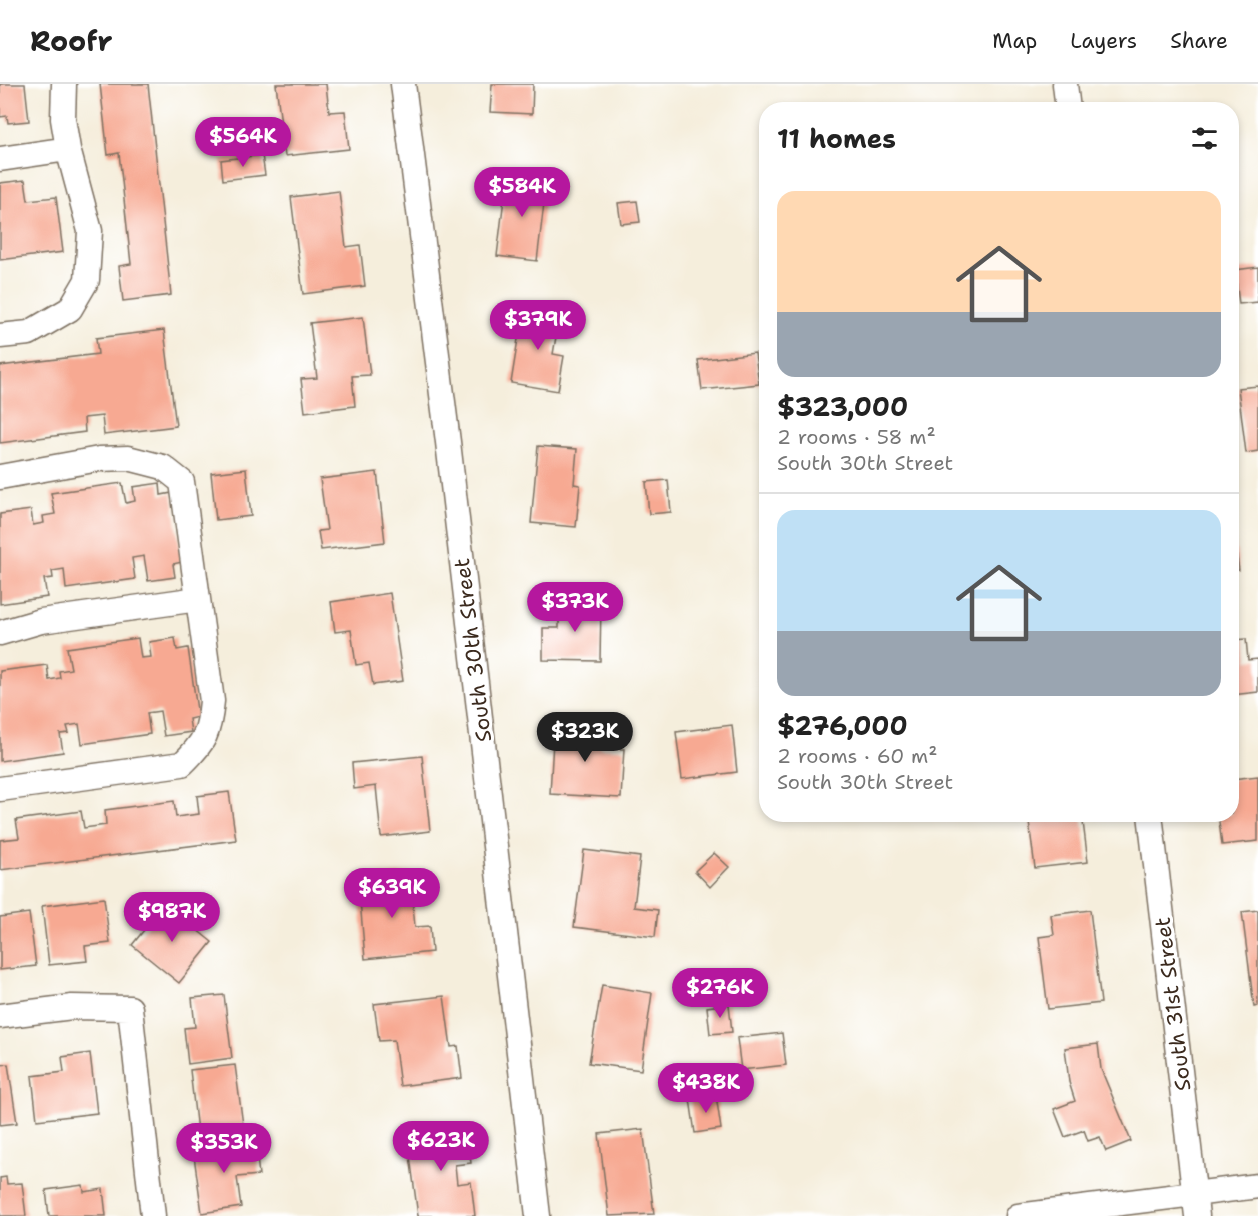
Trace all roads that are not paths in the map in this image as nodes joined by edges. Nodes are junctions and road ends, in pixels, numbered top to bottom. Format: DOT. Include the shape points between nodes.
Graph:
graph roads {
  1 [pos="64,84"];
  2 [pos="403,84"];
  3 [pos="1065,84"];
  4 [pos="1067,102"];
  5 [pos="68,149"];
  6 [pos="0,159"];
  7 [pos="0,336"];
  8 [pos="0,477"];
  9 [pos="198,599"];
  10 [pos="0,633"];
  11 [pos="0,789"];
  12 [pos="1151,822"];
  13 [pos="0,1016"];
  14 [pos="1258,1186"];
  15 [pos="1196,1205"];
  16 [pos="153,1216"];
  17 [pos="538,1216"];
  18 [pos="1018,1216"];
  1 -- 5 [label="street" via="63,119"];
  2 -- 17 [label="street, South 30th Street"];
  3 -- 4 [label="street"];
  5 -- 6 [label="street"];
  5 -- 7 [label="street" via="90,231 87,280 70,309 29,333"];
  8 -- 9 [label="street" via="99,459 128,458 164,467 182,483"];
  9 -- 10 [label="street" via="41,621"];
  9 -- 11 [label="street" via="212,701 210,724 200,746 182,764"];
  12 -- 15 [label="street, South 31st Street"];
  13 -- 16 [label="street" via="72,1007 130,1008"];
  14 -- 15 [label="street"];
  15 -- 18 [label="street"];
}
